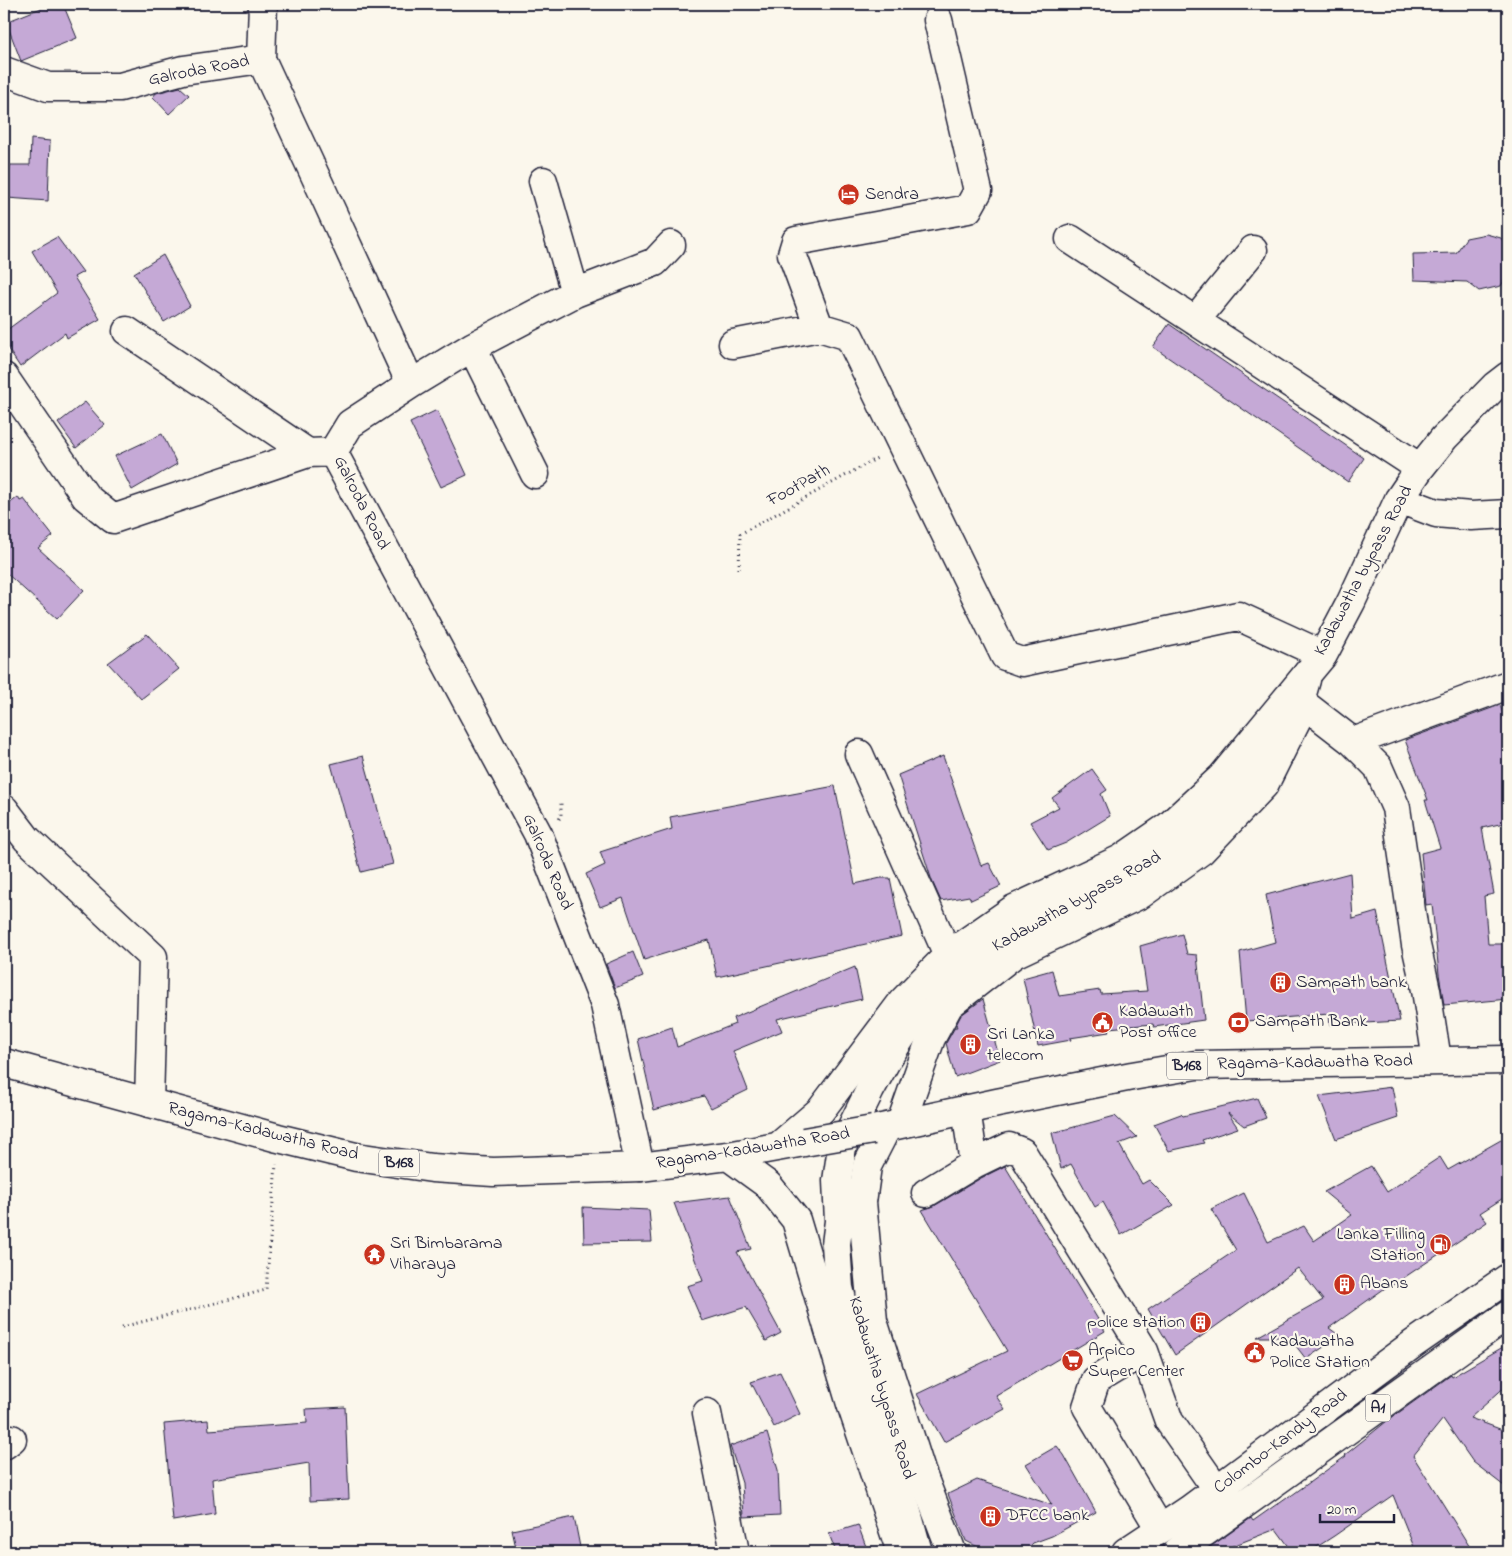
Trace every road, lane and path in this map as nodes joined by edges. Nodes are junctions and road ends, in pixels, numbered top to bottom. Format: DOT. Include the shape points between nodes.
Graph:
graph roads {
  1 [pos="263,4"];
  2 [pos="938,20"];
  3 [pos="261,59"];
  4 [pos="4,71"];
  5 [pos="543,181"];
  6 [pos="1070,239"];
  7 [pos="671,245"];
  8 [pos="1253,250"];
  9 [pos="574,293"];
  10 [pos="1195,321"];
  11 [pos="819,327"];
  12 [pos="127,331"];
  13 [pos="733,344"];
  14 [pos="472,347"];
  15 [pos="1508,376"];
  16 [pos="4,377"];
  17 [pos="411,384"];
  18 [pos="901,444"];
  19 [pos="320,453"];
  20 [pos="1420,468"];
  21 [pos="535,474"];
  22 [pos="1399,499"];
  23 [pos="1508,514"];
  24 [pos="739,569"];
  25 [pos="1315,664"];
  26 [pos="1508,685"];
  27 [pos="1300,701"];
  28 [pos="1353,742"];
  29 [pos="859,754"];
  30 [pos="4,809"];
  31 [pos="948,955"];
  32 [pos="1437,1060"];
  33 [pos="1508,1060"];
  34 [pos="4,1063"];
  35 [pos="149,1103"];
  36 [pos="966,1109"];
  37 [pos="887,1127"];
  38 [pos="278,1138"];
  39 [pos="792,1144"];
  40 [pos="728,1156"];
  41 [pos="974,1164"];
  42 [pos="640,1167"];
  43 [pos="926,1193"];
  44 [pos="839,1221"];
  45 [pos="1508,1278"];
  46 [pos="1508,1315"];
  47 [pos="122,1327"];
  48 [pos="1144,1351"];
  49 [pos="706,1413"];
  50 [pos="1216,1490"];
  51 [pos="1160,1529"];
  52 [pos="735,1552"];
  53 [pos="901,1552"];
  54 [pos="918,1552"];
  55 [pos="934,1552"];
  56 [pos="952,1552"];
  57 [pos="1126,1552"];
  58 [pos="1177,1552"];
  1 -- 3 [label="main road"];
  2 -- 11 [label="main road" via="978,190 968,209 796,240 792,254"];
  3 -- 4 [label="main road, Galroda Road" via="183,70 120,87 48,87"];
  3 -- 17 [label="main road, Galroda Road"];
  5 -- 9 [label="main road"];
  6 -- 10 [label="main road"];
  7 -- 9 [label="main road" via="655,262"];
  8 -- 10 [label="main road"];
  9 -- 14 [label="main road"];
  10 -- 20 [label="main road"];
  11 -- 13 [label="main road"];
  11 -- 18 [label="main road" via="849,336"];
  12 -- 19 [label="main road"];
  14 -- 17 [label="main road"];
  14 -- 21 [label="main road"];
  15 -- 20 [label="main road, Kadawatha bypass Road" via="1444,438"];
  16 -- 19 [label="main road" via="86,497 113,518"];
  17 -- 19 [label="main road, Galroda Road" via="350,424"];
  18 -- 24 [label="path, FootPath" via="740,534"];
  18 -- 25 [label="main road" via="1005,656 1022,662 1238,616"];
  19 -- 42 [label="main road, Galroda Road" via="538,834 605,1005"];
  20 -- 22 [label="main road, Kadawatha bypass Road"];
  22 -- 23 [label="main road" via="1436,513 1471,516"];
  22 -- 25 [label="main road, Kadawatha bypass Road" via="1351,602"];
  25 -- 27 [label="main road"];
  25 -- 31 [label="main road" via="1222,777 1169,826 1121,859 1014,909"];
  25 -- 44 [label="main road, Kadawatha bypass Road" via="1246,771 1215,810 1188,835 1136,873 1012,935 934,990 889,1056 842,1147 837,1181"];
  26 -- 28 [label="main road"];
  27 -- 28 [label="main road"];
  27 -- 37 [label="main road" via="1298,715 1264,785 1201,851 1141,894 1014,954 949,1005"];
  28 -- 32 [label="main road" via="1378,767 1396,808"];
  29 -- 31 [label="main road"];
  30 -- 35 [label="main road" via="27,839 153,957"];
  31 -- 39 [label="main road" via="903,1001"];
  32 -- 33 [label="main road, Ragama-Kadawatha Road / B168"];
  32 -- 36 [label="main road, Ragama-Kadawatha Road / B168" via="1196,1065"];
  34 -- 35 [label="main road, Ragama-Kadawatha Road / B168"];
  35 -- 38 [label="main road, Ragama-Kadawatha Road / B168"];
  36 -- 37 [label="main road, Ragama-Kadawatha Road / B168"];
  36 -- 41 [label="main road"];
  37 -- 39 [label="main road, Ragama-Kadawatha Road / B168, bridge"];
  37 -- 56 [label="main road" via="867,1166 862,1202 873,1321 921,1471"];
  38 -- 42 [label="main road, Ragama-Kadawatha Road / B168" via="356,1157 441,1168 492,1172"];
  38 -- 47 [label="path" via="266,1290"];
  39 -- 40 [label="main road, Ragama-Kadawatha Road / B168"];
  40 -- 42 [label="main road, Ragama-Kadawatha Road / B168"];
  40 -- 53 [label="main road" via="768,1185 796,1220"];
  41 -- 43 [label="main road"];
  41 -- 48 [label="main road" via="1010,1147 1022,1152"];
  44 -- 54 [label="main road, Kadawatha bypass Road" via="836,1244 839,1288 847,1323"];
  44 -- 55 [label="main road, Kadawatha bypass Road" via="847,1242 859,1323 897,1449"];
  45 -- 50 [label="main road, Colombo-Kandy Road / A1"];
  46 -- 58 [label="main road, Colombo-Kandy Road / A1"];
  48 -- 50 [label="main road" via="1169,1421"];
  48 -- 51 [label="main road" via="1096,1380 1087,1407"];
  49 -- 52 [label="main road"];
  50 -- 51 [label="main road, Colombo-Kandy Road / A1"];
  51 -- 57 [label="main road, Colombo-Kandy Road / A1"];
}
